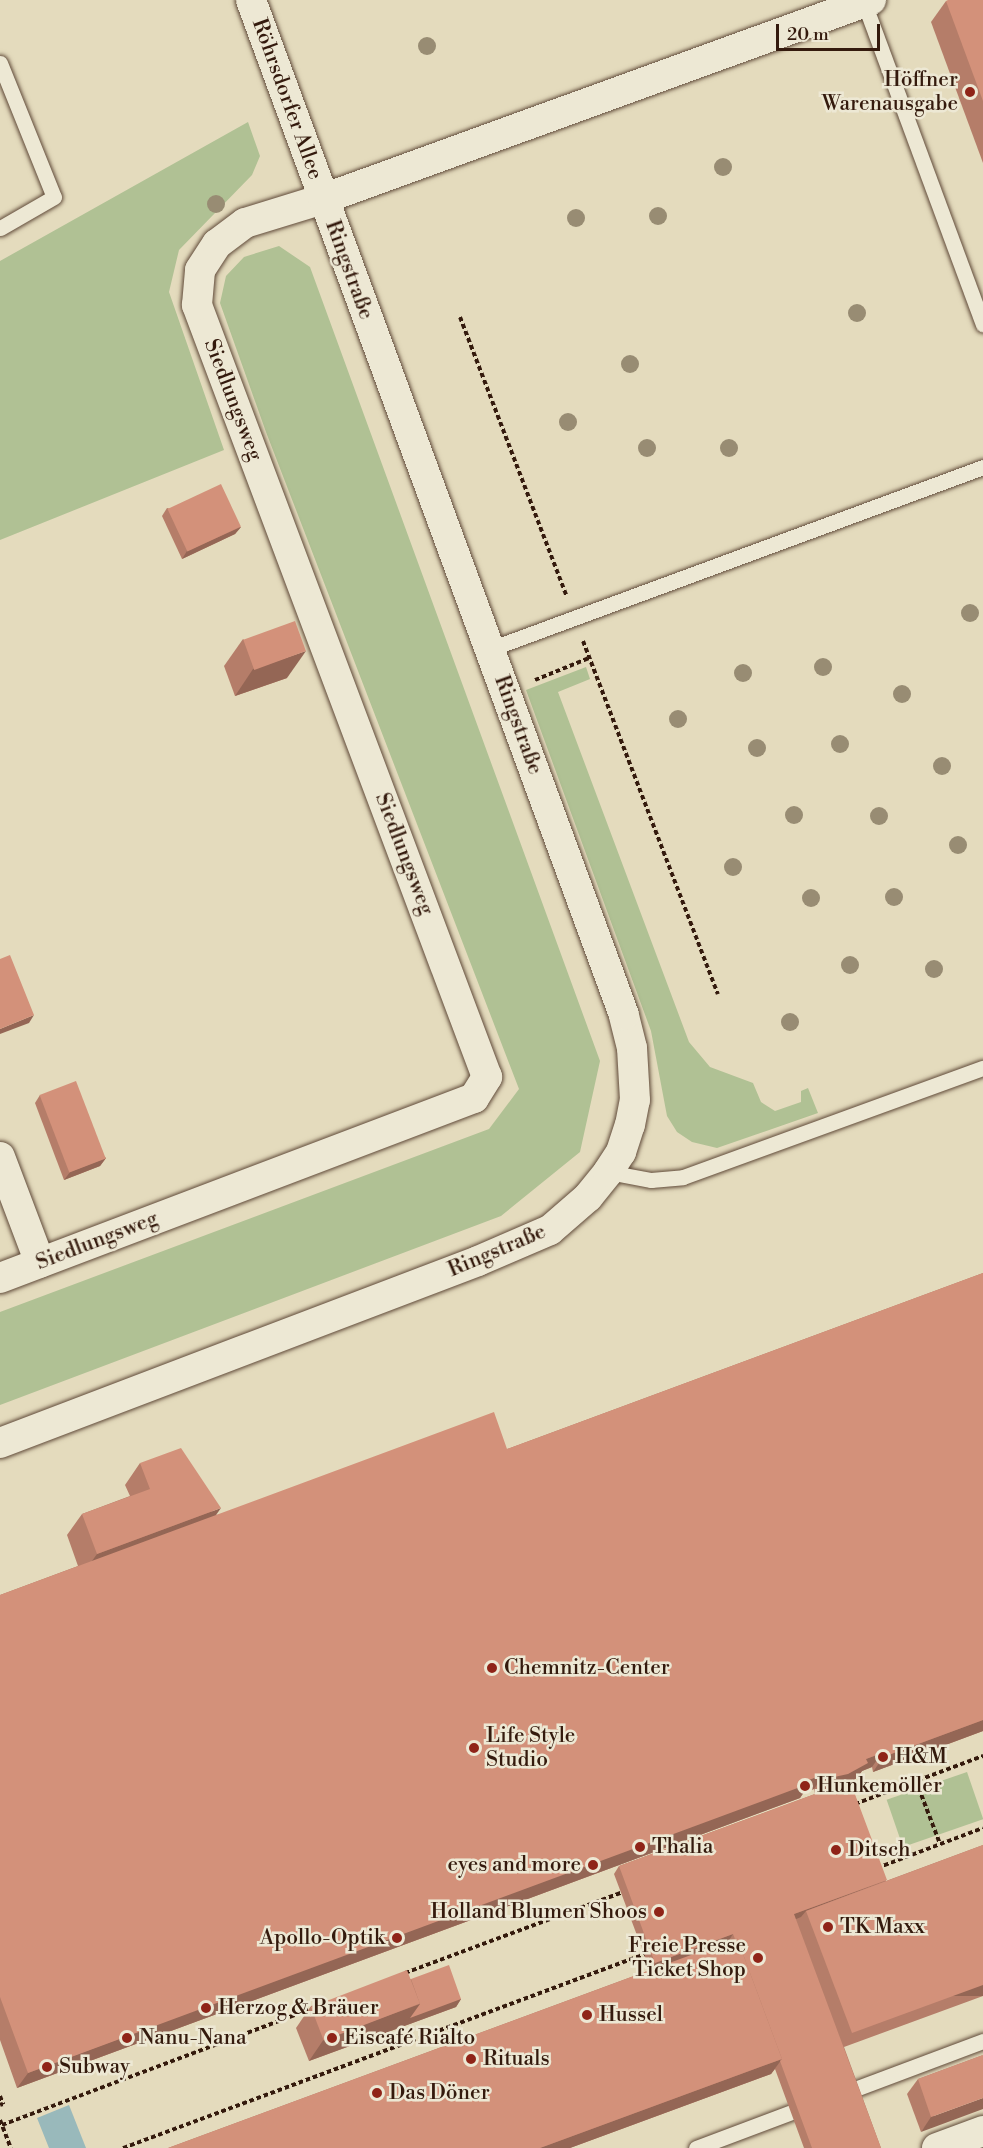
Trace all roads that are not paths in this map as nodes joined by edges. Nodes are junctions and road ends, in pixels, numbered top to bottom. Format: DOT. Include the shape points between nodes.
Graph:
graph roads {
  1 [pos="251,0"];
  2 [pos="866,1"];
  3 [pos="0,63"];
  4 [pos="323,199"];
  5 [pos="0,228"];
  6 [pos="983,324"];
  7 [pos="983,467"];
  8 [pos="490,648"];
  9 [pos="983,1068"];
  10 [pos="0,1157"];
  11 [pos="608,1172"];
  12 [pos="40,1263"];
  13 [pos="0,1278"];
  14 [pos="0,1443"];
  15 [pos="983,2041"];
  16 [pos="983,2131"];
  17 [pos="696,2148"];
  18 [pos="937,2148"];
  1 -- 4 [label="street, Röhrsdorfer Allee"];
  2 -- 4 [label="street, Ringstraße"];
  2 -- 6 [label="lane"];
  3 -- 5 [label="lane" via="54,197"];
  4 -- 8 [label="street, Ringstraße"];
  4 -- 12 [label="street, Siedlungsweg" via="245,223 218,244 200,270 197,305 487,1077 474,1098"];
  7 -- 8 [label="lane"];
  8 -- 11 [label="street, Ringstraße" via="624,1015 632,1048 635,1100 621,1152"];
  9 -- 11 [label="lane" via="683,1177 651,1180"];
  10 -- 12 [label="street"];
  11 -- 14 [label="street, Ringstraße" via="588,1197 550,1230"];
  12 -- 13 [label="street, Siedlungsweg"];
  15 -- 17 [label="lane"];
  16 -- 18 [label="street"];
}
